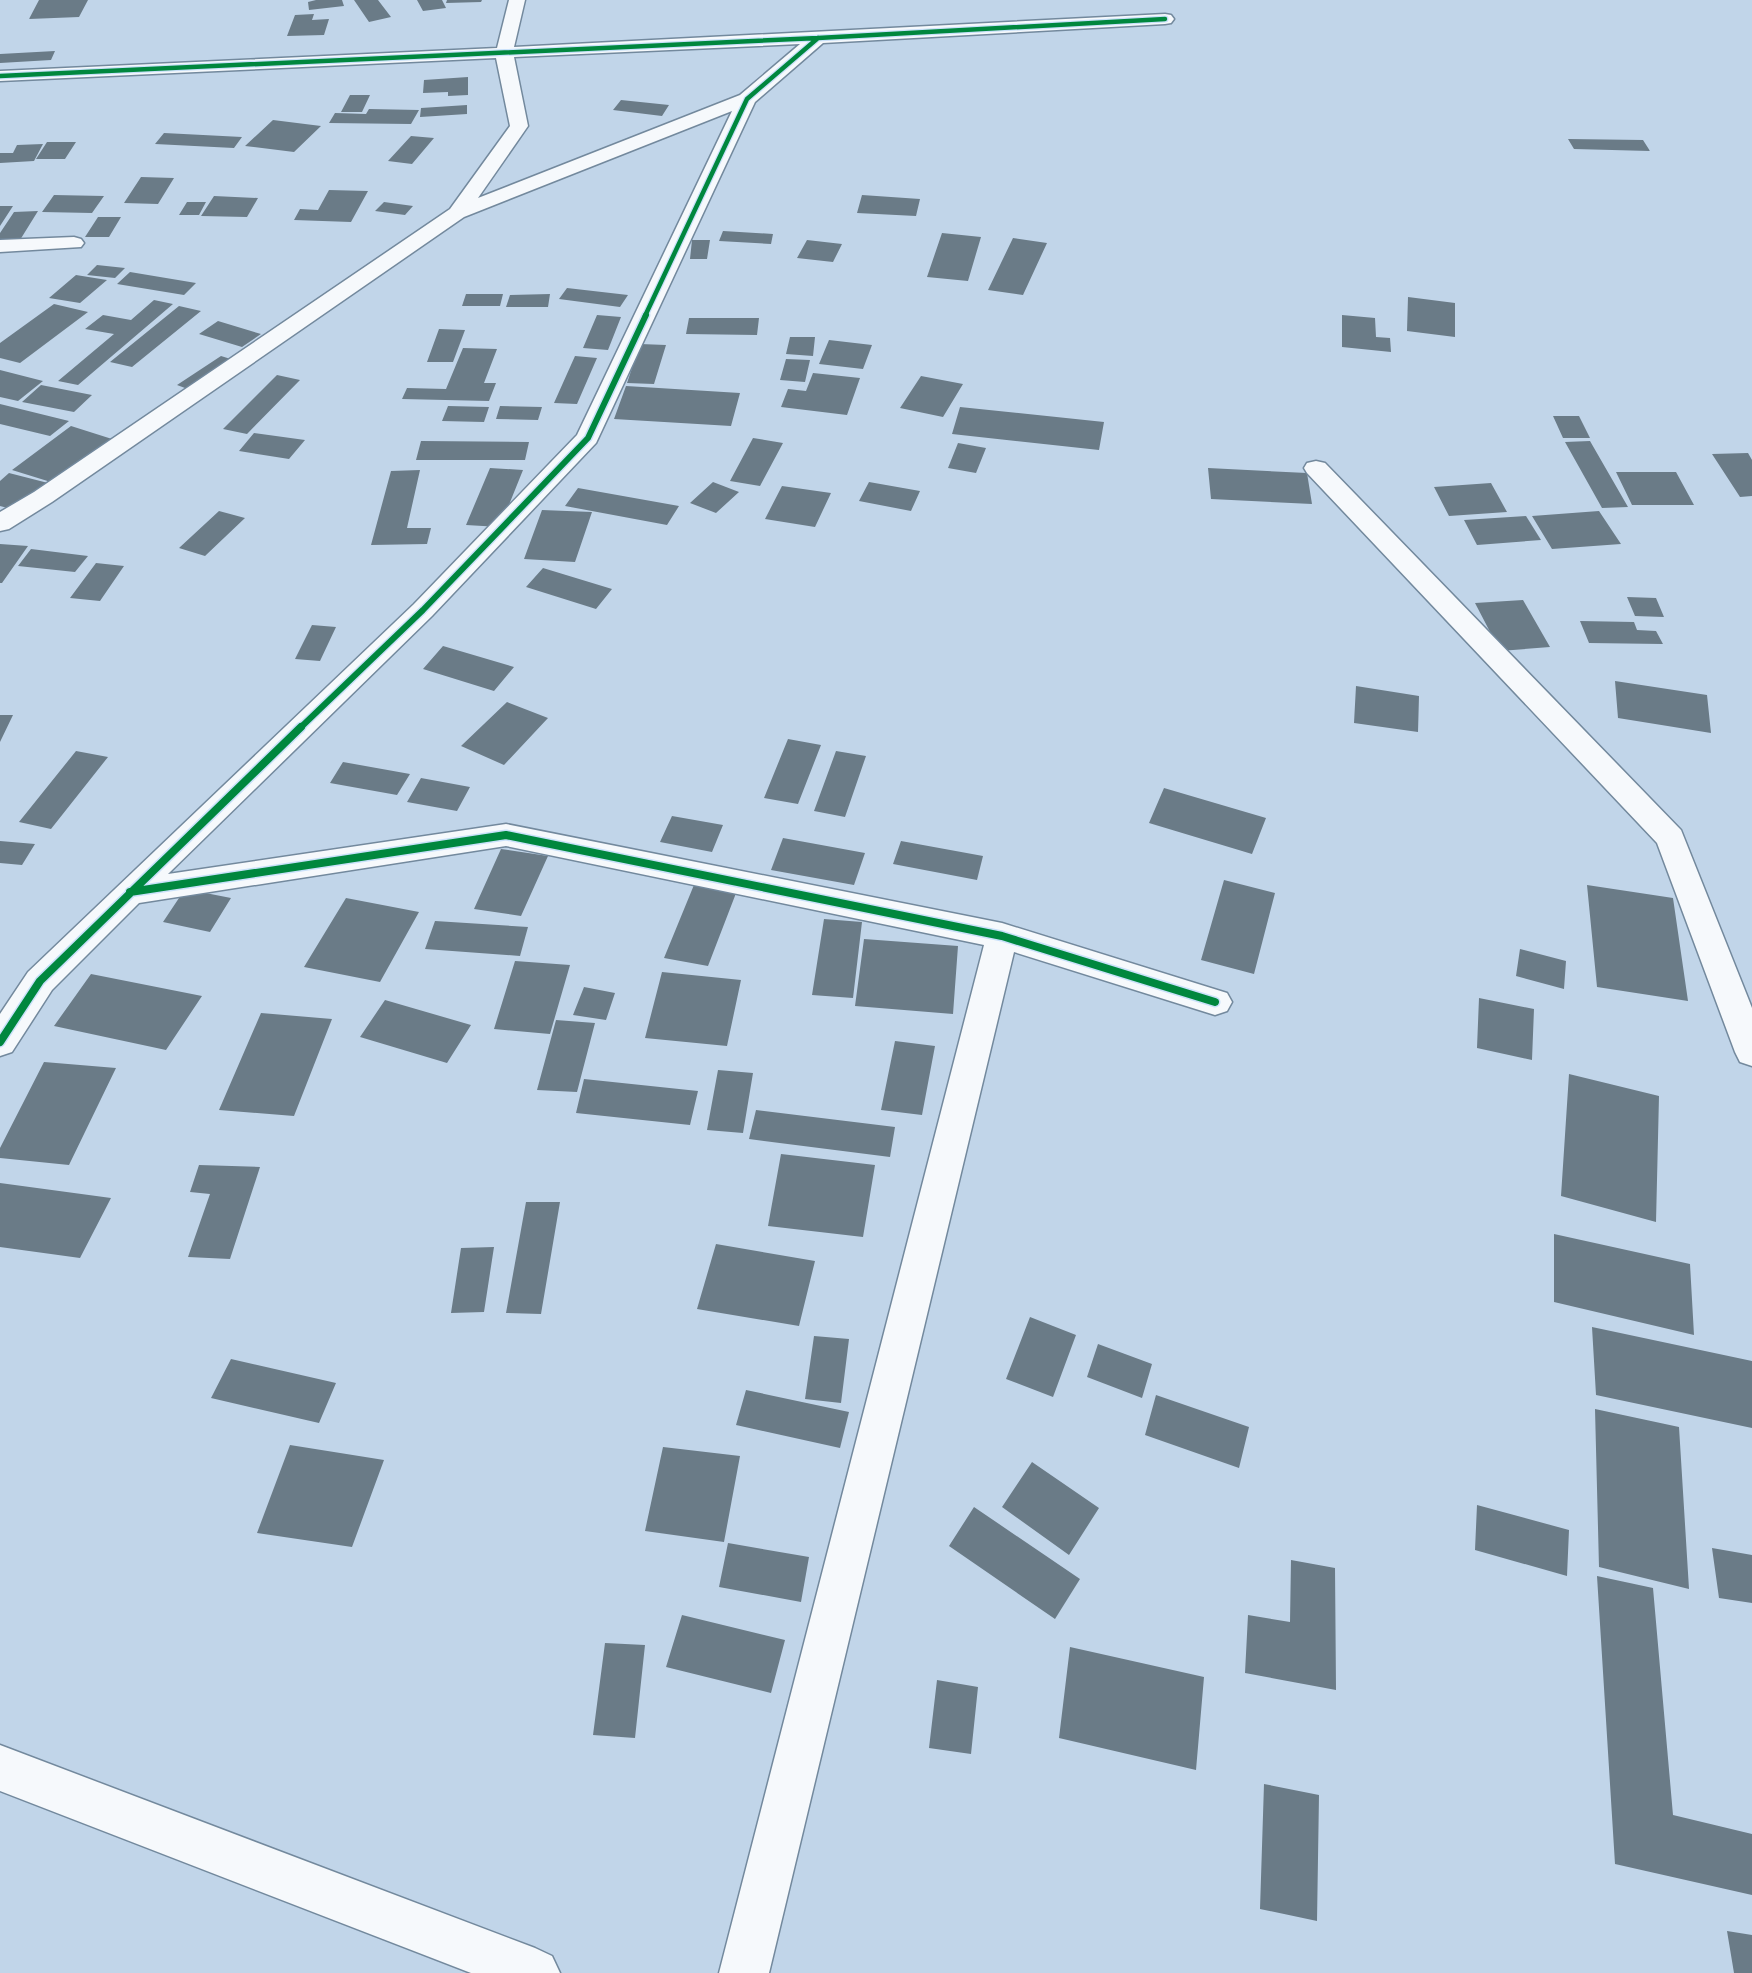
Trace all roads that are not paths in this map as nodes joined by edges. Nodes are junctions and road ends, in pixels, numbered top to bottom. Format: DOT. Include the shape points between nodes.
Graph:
graph roads {
  1 [pos="517,0"];
  2 [pos="1166,19"];
  3 [pos="818,38"];
  4 [pos="504,52"];
  5 [pos="0,76"];
  6 [pos="747,99"];
  7 [pos="457,213"];
  8 [pos="74,243"];
  9 [pos="0,246"];
  10 [pos="1316,468"];
  11 [pos="0,523"];
  12 [pos="130,892"];
  13 [pos="1002,936"];
  14 [pos="1215,1002"];
  15 [pos="0,1042"];
  16 [pos="1752,1052"];
  17 [pos="0,1768"];
  18 [pos="536,1973"];
  19 [pos="744,1973"];
  1 -- 4 [label="street"];
  2 -- 3 [label="street"];
  3 -- 4 [label="street"];
  3 -- 6 [label="street"];
  4 -- 5 [label="street"];
  4 -- 7 [label="street" via="519,126"];
  6 -- 7 [label="street"];
  6 -- 12 [label="street" via="588,438 423,610"];
  7 -- 11 [label="street"];
  8 -- 9 [label="street"];
  10 -- 16 [label="street" via="1670,838"];
  12 -- 13 [label="street" via="506,835"];
  12 -- 15 [label="street" via="40,981"];
  13 -- 14 [label="street"];
  13 -- 19 [label="street"];
  17 -- 18 [label="street"];
}
